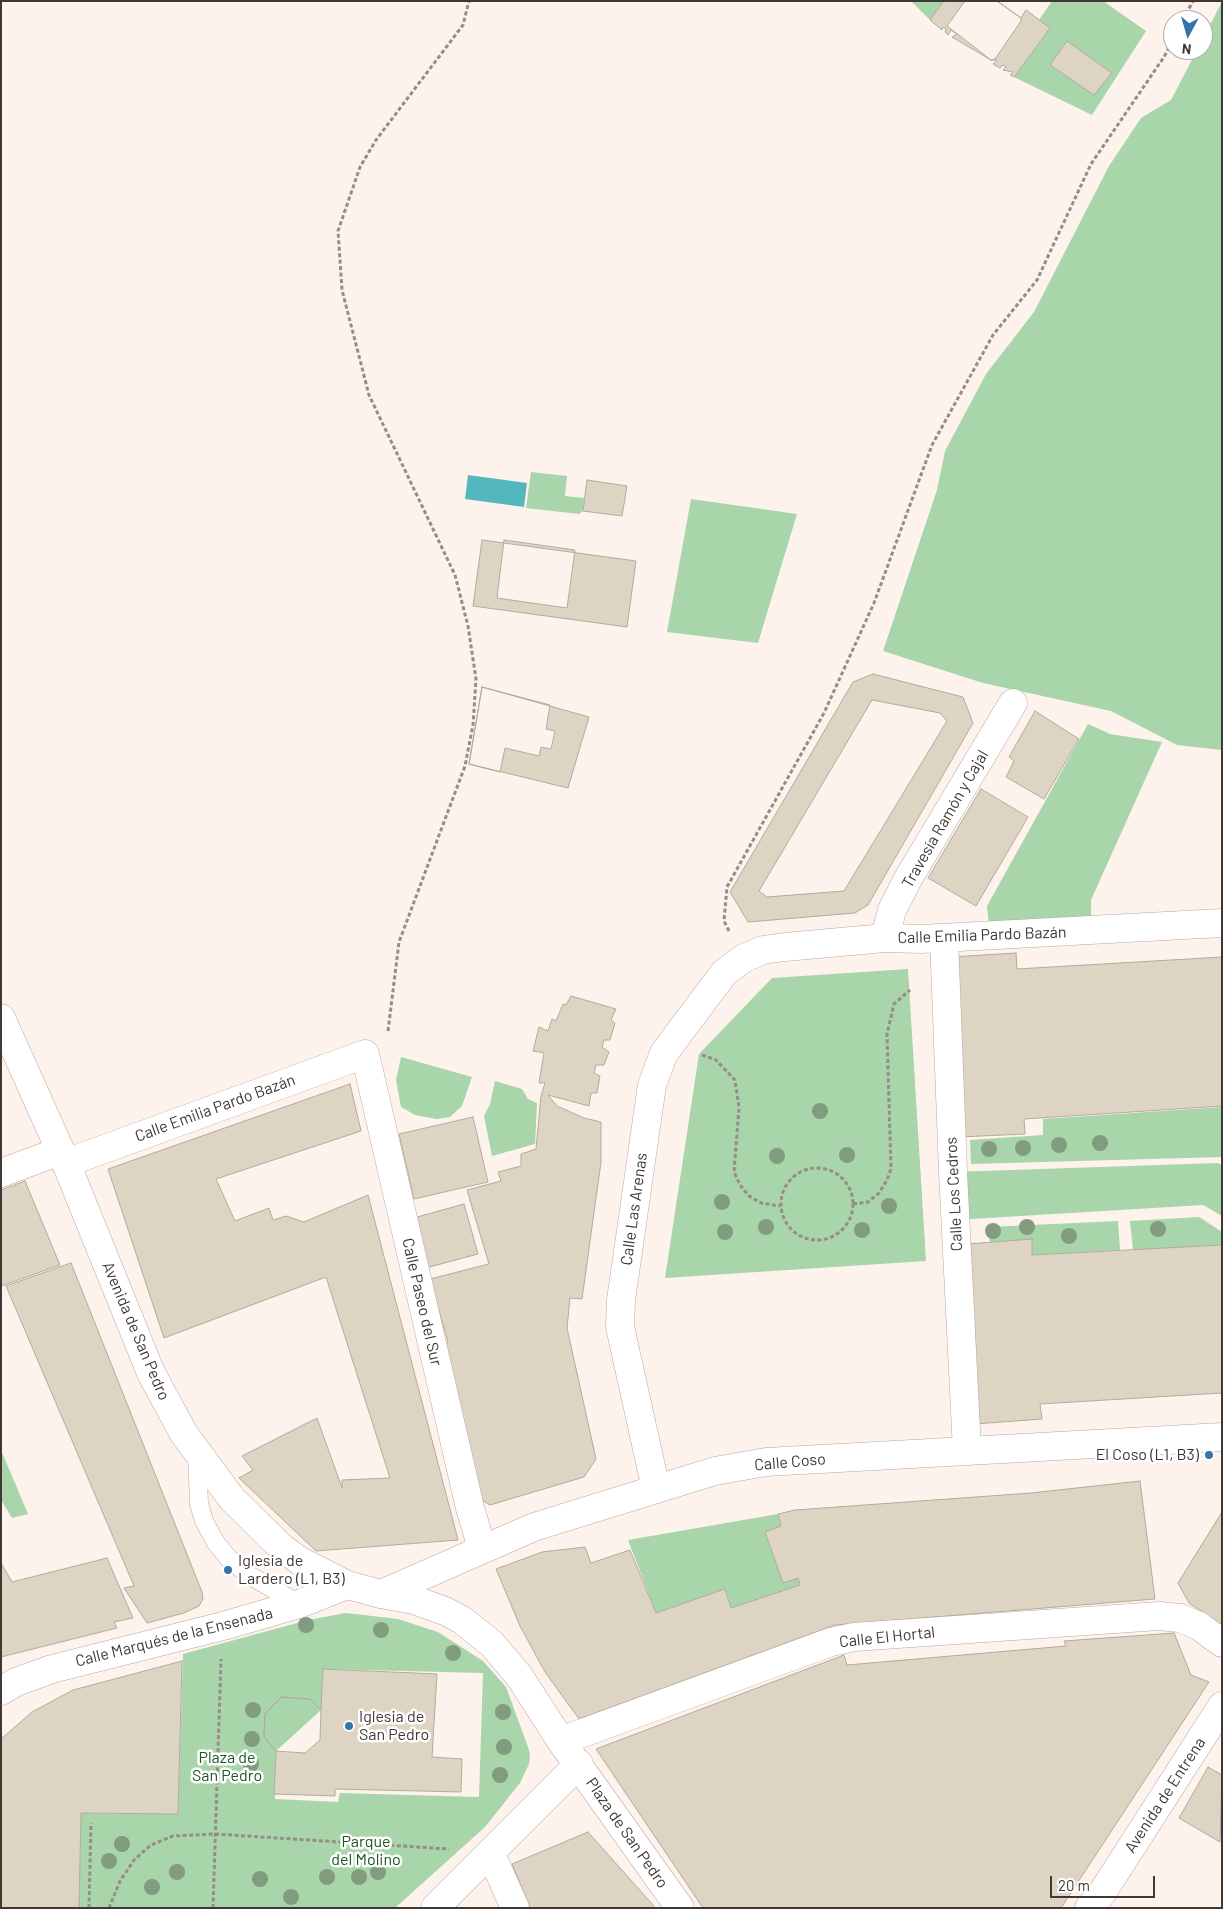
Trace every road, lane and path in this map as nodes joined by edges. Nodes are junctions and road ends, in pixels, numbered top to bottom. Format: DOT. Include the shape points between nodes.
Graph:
graph roads {
  1 [pos="469,1"];
  2 [pos="1163,58"];
  3 [pos="1013,703"];
  4 [pos="1222,924"];
  5 [pos="885,938"];
  6 [pos="944,938"];
  7 [pos="744,958"];
  8 [pos="910,990"];
  9 [pos="1,1018"];
  10 [pos="365,1054"];
  11 [pos="700,1054"];
  12 [pos="63,1157"];
  13 [pos="1,1173"];
  14 [pos="853,1204"];
  15 [pos="780,1206"];
  16 [pos="1222,1437"];
  17 [pos="967,1450"];
  18 [pos="197,1454"];
  19 [pos="656,1489"];
  20 [pos="482,1548"];
  21 [pos="347,1585"];
  22 [pos="381,1594"];
  23 [pos="299,1604"];
  24 [pos="1222,1643"];
  25 [pos="222,1654"];
  26 [pos="1,1691"];
  27 [pos="1222,1706"];
  28 [pos="561,1741"];
  29 [pos="579,1764"];
  30 [pos="92,1823"];
  31 [pos="215,1834"];
  32 [pos="491,1854"];
  33 [pos="89,1908"];
  34 [pos="109,1908"];
  35 [pos="212,1908"];
  36 [pos="435,1908"];
  37 [pos="515,1908"];
  38 [pos="680,1908"];
  39 [pos="1089,1908"];
  1 -- 10 [label="path" via="463,25 376,140 360,167 338,231 342,290 369,395 455,575 468,626 476,679 473,725 465,766 399,942 387,1034 379,1047"];
  2 -- 7 [label="path" via="1091,164 1037,280 993,336 932,445 874,603 824,712 728,887 724,921"];
  3 -- 5 [label="street, Travesía Ramón y Cajal" via="909,878 892,910"];
  4 -- 6 [label="street, Calle Emilia Pardo Bazán"];
  5 -- 6 [label="street, Calle Emilia Pardo Bazán"];
  5 -- 7 [label="street, Calle Emilia Pardo Bazán" via="763,950"];
  6 -- 17 [label="street, Calle Los Cedros"];
  7 -- 19 [label="street, Calle Las Arenas" via="724,973 686,1021 664,1053 652,1085 621,1300 620,1327"];
  8 -- 14 [label="path" via="894,1004 887,1034 891,1169 879,1193 868,1202"];
  9 -- 12 [label="street, Avenida de San Pedro"];
  10 -- 12 [label="street, Calle Emilia Pardo Bazán"];
  10 -- 20 [label="street, Calle Paseo del Sur"];
  11 -- 15 [label="path" via="716,1060 735,1080 739,1108 734,1172 740,1185 761,1203"];
  12 -- 13 [label="street, Calle Emilia Pardo Bazán"];
  12 -- 18 [label="street, Avenida de San Pedro" via="151,1373"];
  14 -- 15 [label="path" via="851,1216 844,1227 824,1239 800,1236 790,1228"];
  14 -- 15 [label="path" via="846,1182 827,1169 816,1168 794,1175 782,1194"];
  16 -- 17 [label="street, Calle Coso"];
  17 -- 19 [label="street, Calle Coso" via="766,1462 715,1471"];
  18 -- 21 [label="street, Avenida de San Pedro" via="232,1499 282,1548"];
  18 -- 23 [label="lane" via="199,1504 204,1522 216,1543 249,1575"];
  19 -- 20 [label="street, Calle Coso" via="534,1527"];
  20 -- 22 [label="street, Calle Coso"];
  21 -- 22 [label="street, Plaza de San Pedro"];
  21 -- 23 [label="street, Calle Marqués de la Ensenada"];
  22 -- 28 [label="street, Plaza de San Pedro" via="414,1600 445,1611 478,1631 519,1676"];
  23 -- 26 [label="street, Calle Marqués de la Ensenada" via="52,1668"];
  24 -- 28 [label="street, Calle El Hortal" via="1199,1626 1180,1618 1159,1616 854,1637 831,1642"];
  25 -- 31 [label="path"];
  27 -- 39 [label="street, Avenida de Entrena" via="1102,1893"];
  28 -- 29 [label="street, Plaza de San Pedro"];
  29 -- 32 [label="street"];
  29 -- 38 [label="street, Plaza de San Pedro"];
  30 -- 33 [label="path"];
  31 -- 32 [label="path"];
  31 -- 34 [label="path" via="173,1836 151,1845 134,1860 120,1881"];
  31 -- 35 [label="path"];
  32 -- 36 [label="street"];
  32 -- 37 [label="street"];
}
